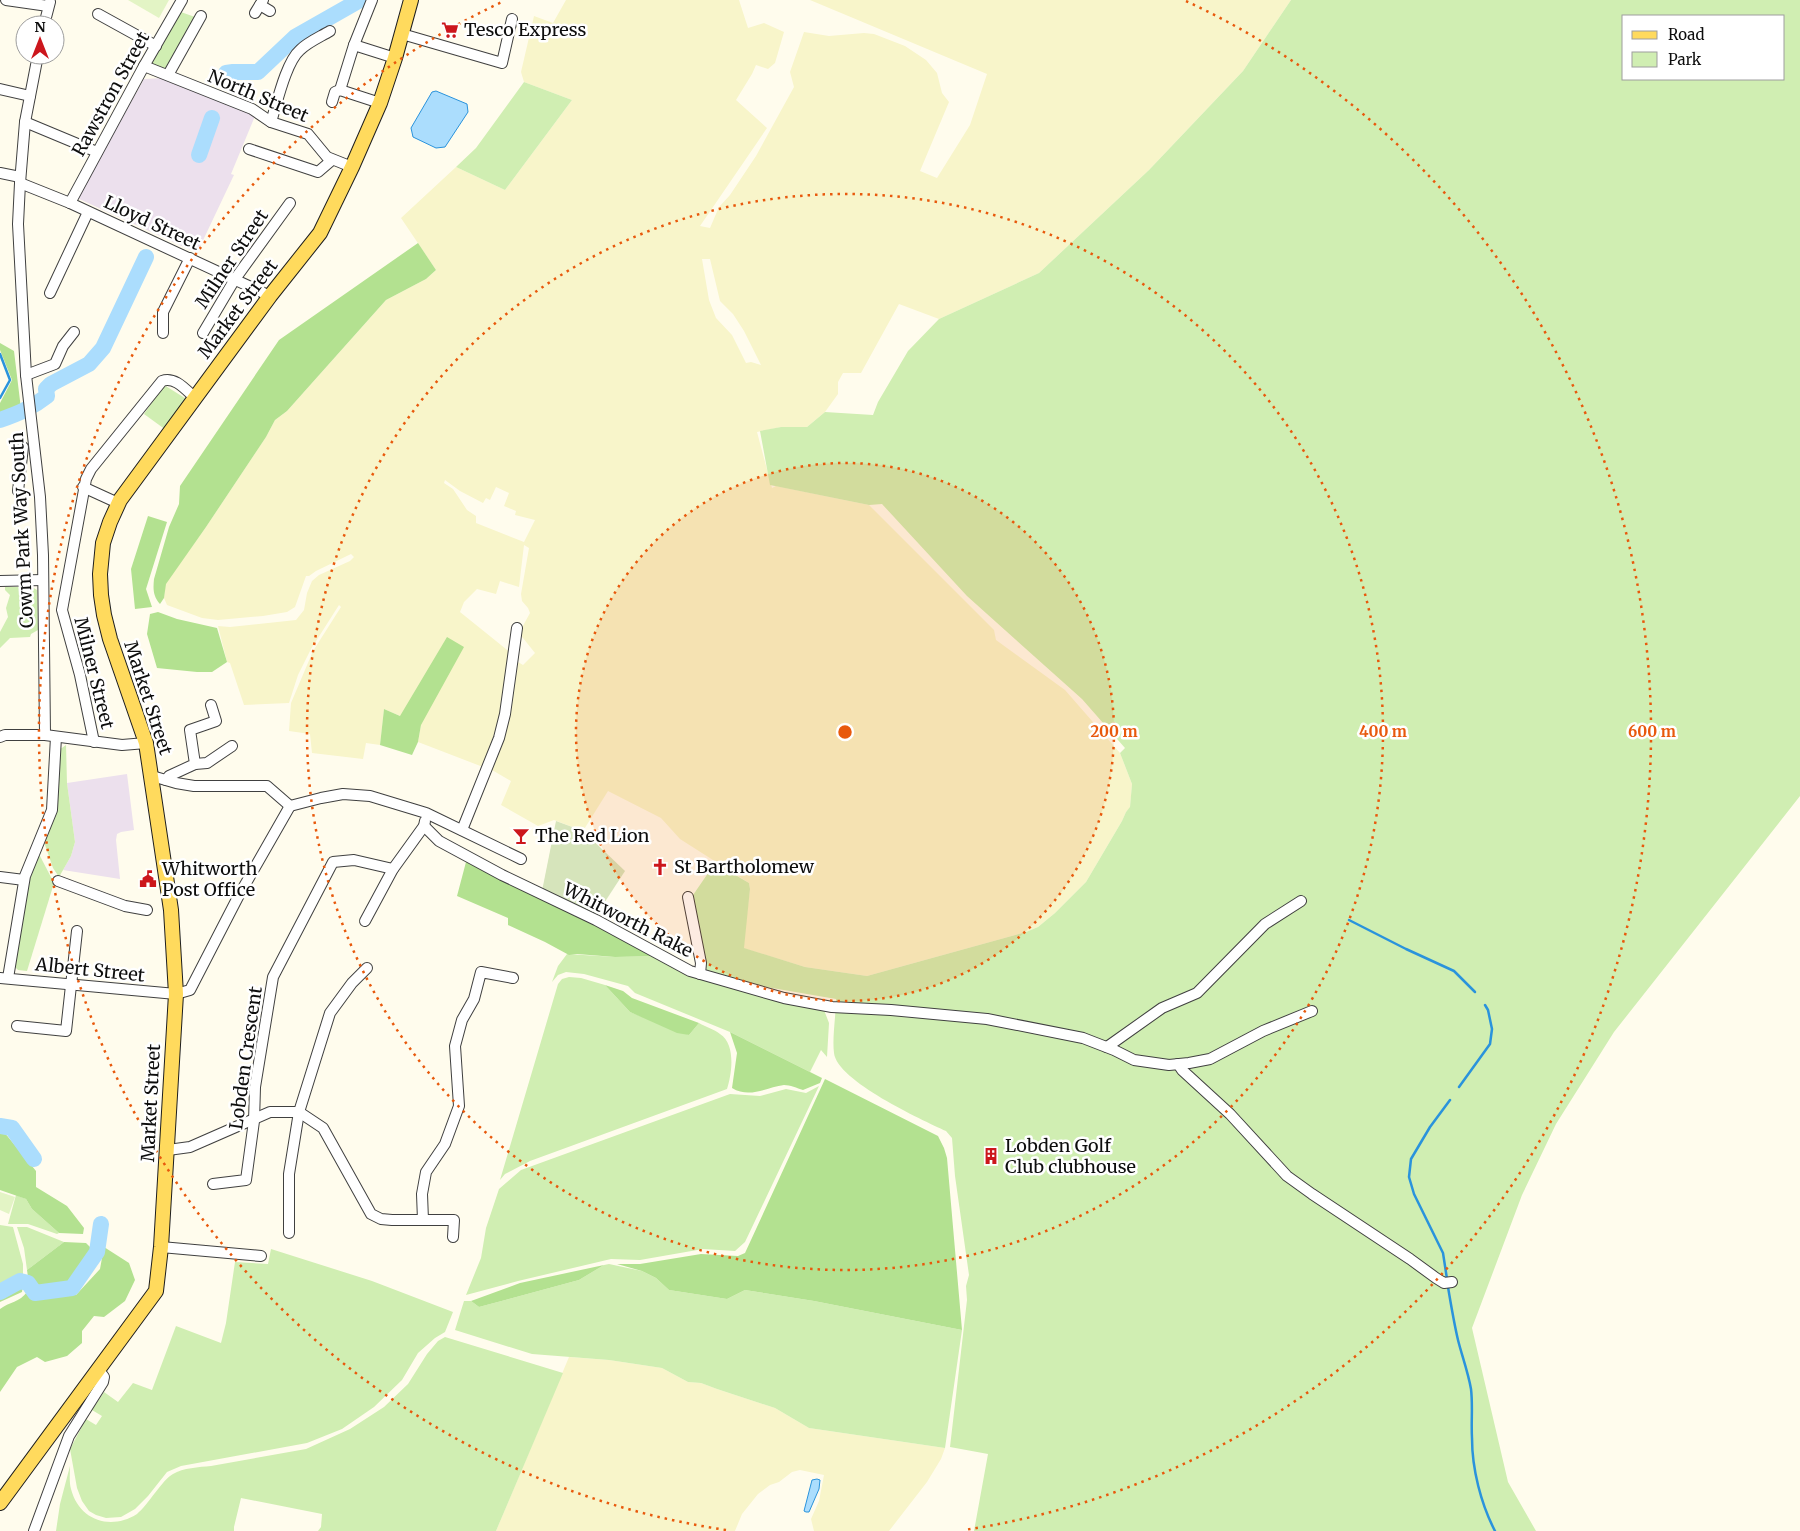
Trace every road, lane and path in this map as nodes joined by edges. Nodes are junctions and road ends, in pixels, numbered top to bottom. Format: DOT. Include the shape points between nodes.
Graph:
graph roads {
  1 [pos="6,0"];
  2 [pos="182,0"];
  3 [pos="372,0"];
  4 [pos="411,0"];
  5 [pos="49,3"];
  6 [pos="260,6"];
  7 [pos="270,11"];
  8 [pos="98,14"];
  9 [pos="200,16"];
  10 [pos="512,19"];
  11 [pos="330,31"];
  12 [pos="402,34"];
  13 [pos="354,45"];
  14 [pos="156,46"];
  15 [pos="395,58"];
  16 [pos="36,65"];
  17 [pos="144,66"];
  18 [pos="168,75"];
  19 [pos="0,89"];
  20 [pos="340,90"];
  21 [pos="30,96"];
  22 [pos="332,102"];
  23 [pos="380,103"];
  24 [pos="25,122"];
  25 [pos="271,122"];
  26 [pos="249,149"];
  27 [pos="98,152"];
  28 [pos="332,160"];
  29 [pos="352,167"];
  30 [pos="0,173"];
  31 [pos="20,180"];
  32 [pos="70,203"];
  33 [pos="290,203"];
  34 [pos="88,212"];
  35 [pos="190,258"];
  36 [pos="235,279"];
  37 [pos="50,293"];
  38 [pos="270,296"];
  39 [pos="74,332"];
  40 [pos="203,333"];
  41 [pos="163,334"];
  42 [pos="26,375"];
  43 [pos="195,398"];
  44 [pos="22,447"];
  45 [pos="20,470"];
  46 [pos="38,472"];
  47 [pos="83,487"];
  48 [pos="18,490"];
  49 [pos="118,503"];
  50 [pos="43,580"];
  51 [pos="3,581"];
  52 [pos="517,628"];
  53 [pos="211,704"];
  54 [pos="50,736"];
  55 [pos="0,737"];
  56 [pos="94,742"];
  57 [pos="146,743"];
  58 [pos="232,746"];
  59 [pos="195,764"];
  60 [pos="152,776"];
  61 [pos="166,780"];
  62 [pos="290,806"];
  63 [pos="426,813"];
  64 [pos="424,826"];
  65 [pos="462,830"];
  66 [pos="521,859"];
  67 [pos="392,869"];
  68 [pos="0,877"];
  69 [pos="24,880"];
  70 [pos="58,881"];
  71 [pos="688,897"];
  72 [pos="1301,901"];
  73 [pos="147,910"];
  74 [pos="365,921"];
  75 [pos="77,931"];
  76 [pos="367,968"];
  77 [pos="700,974"];
  78 [pos="4,978"];
  79 [pos="513,978"];
  80 [pos="70,985"];
  81 [pos="176,994"];
  82 [pos="1312,1011"];
  83 [pos="17,1026"];
  84 [pos="1107,1047"];
  85 [pos="1178,1064"];
  86 [pos="299,1112"];
  87 [pos="254,1120"];
  88 [pos="168,1150"];
  89 [pos="213,1184"];
  90 [pos="423,1220"];
  91 [pos="288,1233"];
  92 [pos="453,1237"];
  93 [pos="161,1247"];
  94 [pos="261,1256"];
  95 [pos="1452,1282"];
  96 [pos="99,1370"];
  97 [pos="0,1503"];
  98 [pos="34,1531"];
  1 -- 5 [label="street"];
  2 -- 14 [label="street, Rawstron Street"];
  3 -- 13 [label="street"];
  4 -- 12 [label="main road, Market Street"];
  6 -- 7 [label="street"];
  8 -- 14 [label="street"];
  9 -- 18 [label="street"];
  10 -- 12 [label="street" via="502,63"];
  11 -- 25 [label="street" via="296,55"];
  12 -- 15 [label="main road, Market Street"];
  13 -- 15 [label="street"];
  13 -- 20 [label="street"];
  14 -- 17 [label="street, Rawstron Street"];
  15 -- 23 [label="main road, Market Street"];
  16 -- 21 [label="street, Cowm Park Way South"];
  17 -- 18 [label="street, North Street"];
  17 -- 27 [label="street, Rawstron Street"];
  18 -- 25 [label="street, North Street" via="252,108"];
  19 -- 21 [label="street"];
  20 -- 22 [label="street" via="335,92"];
  20 -- 23 [label="street"];
  21 -- 24 [label="street, Cowm Park Way South"];
  23 -- 29 [label="main road, Market Street"];
  24 -- 27 [label="street"];
  24 -- 31 [label="street, Cowm Park Way South"];
  25 -- 28 [label="street, North Street" via="308,134"];
  26 -- 28 [label="street" via="318,172"];
  27 -- 32 [label="street, Rawstron Street"];
  28 -- 29 [label="street, North Street"];
  29 -- 38 [label="main road, Market Street" via="320,233"];
  30 -- 31 [label="street, Lloyd Street"];
  31 -- 32 [label="street, Lloyd Street"];
  31 -- 42 [label="street, Cowm Park Way South" via="19,261"];
  32 -- 34 [label="street, Lloyd Street"];
  33 -- 36 [label="street, Milner Street"];
  34 -- 35 [label="street, Lloyd Street"];
  34 -- 37 [label="street"];
  35 -- 36 [label="street, Lloyd Street"];
  35 -- 41 [label="street" via="163,312"];
  36 -- 38 [label="street, Lloyd Street"];
  36 -- 40 [label="street, Milner Street"];
  38 -- 43 [label="main road, Market Street"];
  39 -- 42 [label="street" via="55,364"];
  42 -- 46 [label="street, Cowm Park Way South"];
  43 -- 47 [label="street, Milner Street" via="175,381 162,381 92,469"];
  43 -- 49 [label="main road, Market Street"];
  44 -- 45 [label="street"];
  45 -- 46 [label="street"];
  45 -- 48 [label="street"];
  46 -- 50 [label="street, Cowm Park Way South"];
  47 -- 49 [label="street"];
  47 -- 56 [label="street, Milner Street" via="62,610"];
  49 -- 57 [label="main road, Market Street" via="103,543 101,595 110,639"];
  50 -- 51 [label="street"];
  50 -- 54 [label="street, Cowm Park Way South"];
  52 -- 65 [label="street" via="505,714"];
  53 -- 59 [label="street" via="216,721 190,730"];
  54 -- 55 [label="street"];
  54 -- 56 [label="street"];
  54 -- 69 [label="street, Cowm Park Way South" via="52,810"];
  56 -- 57 [label="street"];
  57 -- 60 [label="main road, Market Street"];
  58 -- 59 [label="street" via="207,763"];
  59 -- 61 [label="street"];
  60 -- 61 [label="street"];
  60 -- 81 [label="main road, Market Street" via="171,910"];
  61 -- 62 [label="street" via="194,786 267,786"];
  62 -- 63 [label="street" via="356,794"];
  62 -- 81 [label="street" via="190,990"];
  63 -- 64 [label="street"];
  63 -- 65 [label="street"];
  64 -- 67 [label="street"];
  64 -- 77 [label="street, Whitworth Rake" via="440,841 502,875"];
  65 -- 66 [label="street"];
  67 -- 74 [label="street"];
  67 -- 87 [label="street, Lobden Crescent" via="354,860 333,862 273,977 255,1087"];
  68 -- 69 [label="street"];
  69 -- 78 [label="street, Cowm Park Way South"];
  70 -- 73 [label="street" via="125,906"];
  71 -- 77 [label="street" via="701,963"];
  72 -- 84 [label="street" via="1265,924 1197,993 1162,1008"];
  75 -- 80 [label="street"];
  76 -- 86 [label="street" via="330,1013"];
  77 -- 84 [label="street, Whitworth Rake" via="784,998 832,1007 987,1019 1083,1038"];
  78 -- 80 [label="street, Albert Street"];
  79 -- 90 [label="street" via="481,972 474,999 462,1020 455,1046 459,1106 445,1144 426,1172 422,1194"];
  80 -- 81 [label="street, Albert Street"];
  80 -- 83 [label="street" via="66,1030"];
  81 -- 88 [label="main road, Market Street"];
  82 -- 85 [label="street, Whitworth Rake" via="1263,1031 1210,1059"];
  84 -- 85 [label="street, Whitworth Rake" via="1134,1060"];
  85 -- 95 [label="street" via="1230,1114 1286,1176 1436,1278"];
  86 -- 87 [label="street" via="270,1112"];
  86 -- 90 [label="street" via="323,1128 371,1214 381,1219"];
  86 -- 91 [label="street" via="288,1174"];
  87 -- 88 [label="street" via="190,1148"];
  87 -- 89 [label="street, Lobden Crescent" via="246,1180"];
  88 -- 93 [label="main road, Market Street"];
  90 -- 92 [label="street" via="454,1220"];
  93 -- 94 [label="street"];
  93 -- 96 [label="main road, Market Street" via="156,1291"];
  96 -- 97 [label="main road, Market Street"];
  96 -- 98 [label="street" via="104,1377 103,1382 69,1436"];
}
